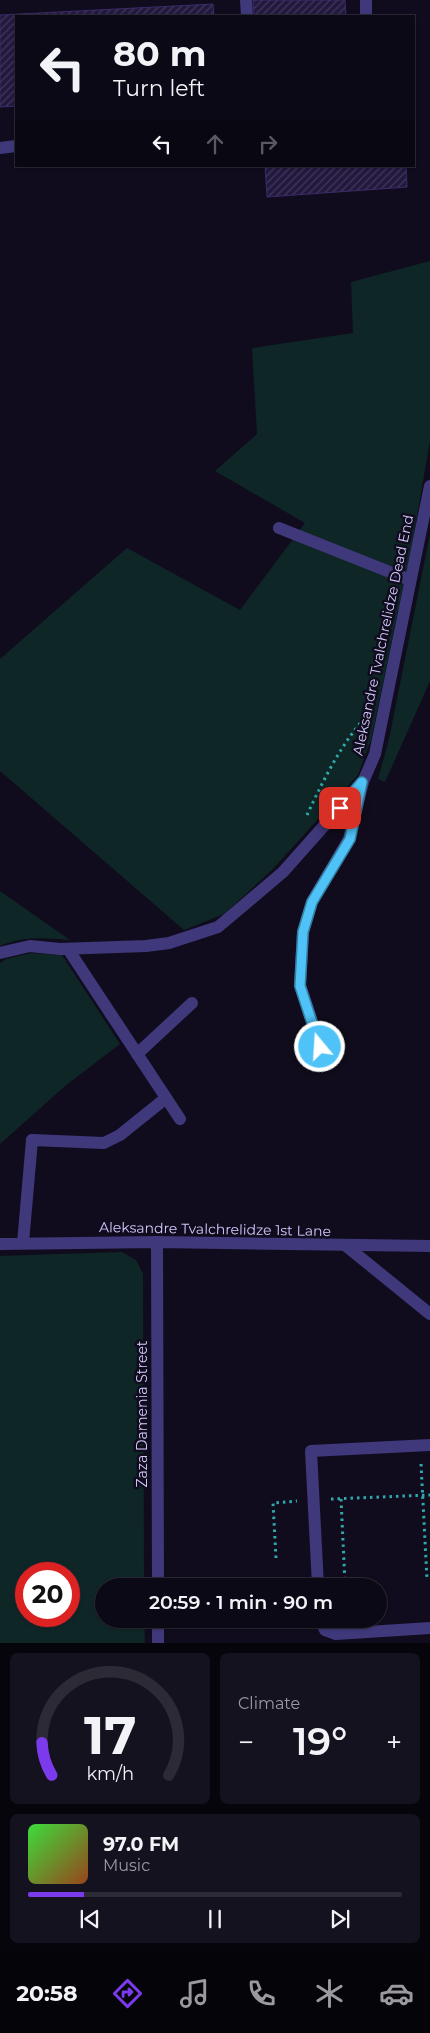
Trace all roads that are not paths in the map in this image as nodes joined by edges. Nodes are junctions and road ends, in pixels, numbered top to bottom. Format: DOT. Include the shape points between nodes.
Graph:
graph roads {
  1 [pos="246,0"];
  2 [pos="366,0"];
  3 [pos="247,15"];
  4 [pos="366,15"];
  5 [pos="15,146"];
  6 [pos="0,148"];
  7 [pos="430,486"];
  8 [pos="280,528"];
  9 [pos="410,580"];
  10 [pos="362,782"];
  11 [pos="68,949"];
  12 [pos="0,953"];
  13 [pos="192,1003"];
  14 [pos="138,1054"];
  15 [pos="325,1061"];
  16 [pos="166,1098"];
  17 [pos="180,1119"];
  18 [pos="157,1242"];
  19 [pos="23,1243"];
  20 [pos="0,1244"];
  21 [pos="345,1245"];
  22 [pos="430,1246"];
  23 [pos="430,1314"];
  24 [pos="425,1446"];
  25 [pos="158,1578"];
  26 [pos="318,1578"];
  27 [pos="158,1628"];
  28 [pos="324,1628"];
  29 [pos="430,1628"];
  30 [pos="158,1643"];
  1 -- 3 [label="street"];
  2 -- 4 [label="street"];
  5 -- 6 [label="street"];
  7 -- 9 [label="street, Aleksandre Tvalchrelidze Dead End"];
  8 -- 9 [label="street"];
  9 -- 10 [label="street, Aleksandre Tvalchrelidze Dead End" via="375,754"];
  10 -- 11 [label="street, Aleksandre Tvalchrelidze Dead End" via="283,872 218,928 170,943"];
  10 -- 15 [label="street" via="350,839 312,902 303,932 300,986"];
  11 -- 12 [label="street, Aleksandre Tvalchrelidze Dead End" via="30,946"];
  11 -- 14 [label="street"];
  13 -- 14 [label="street"];
  14 -- 16 [label="street"];
  16 -- 17 [label="street"];
  16 -- 19 [label="street" via="120,1135 104,1143 32,1140"];
  18 -- 19 [label="street, Aleksandre Tvalchrelidze 1st Lane"];
  18 -- 21 [label="street, Aleksandre Tvalchrelidze 1st Lane"];
  18 -- 25 [label="street, Zaza Damenia Street"];
  19 -- 20 [label="street, Aleksandre Tvalchrelidze 1st Lane"];
  21 -- 22 [label="street, Aleksandre Tvalchrelidze 1st Lane"];
  21 -- 23 [label="street"];
  24 -- 26 [label="street" via="311,1451"];
  27 -- 30 [label="street"];
  28 -- 29 [label="street" via="336,1634"];
}
